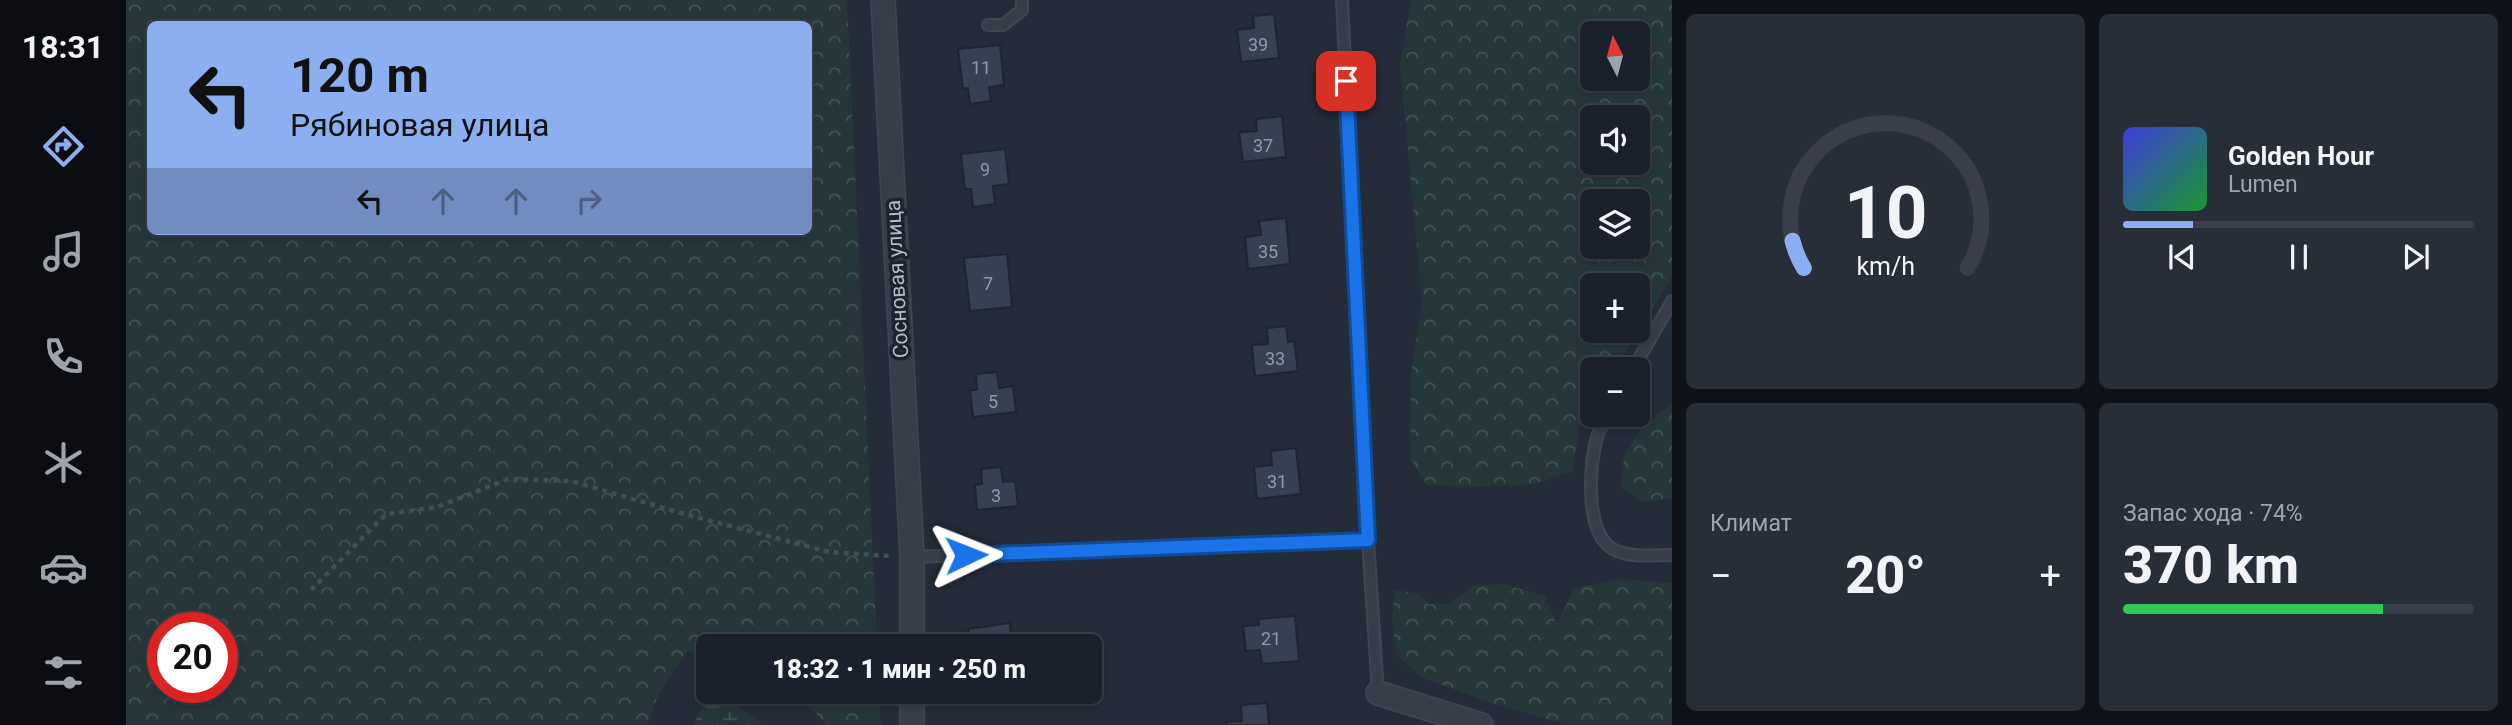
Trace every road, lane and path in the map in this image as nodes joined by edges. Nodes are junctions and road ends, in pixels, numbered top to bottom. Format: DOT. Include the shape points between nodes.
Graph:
graph roads {
  1 [pos="883,0"];
  2 [pos="1022,0"];
  3 [pos="1342,0"];
  4 [pos="988,25"];
  5 [pos="1672,301"];
  6 [pos="1640,357"];
  7 [pos="1601,427"];
  8 [pos="1368,540"];
  9 [pos="1672,555"];
  10 [pos="912,557"];
  11 [pos="311,590"];
  12 [pos="912,634"];
  13 [pos="1378,693"];
  14 [pos="912,704"];
  15 [pos="912,725"];
  16 [pos="1481,725"];
  1 -- 10 [label="street, Сосновая улица"];
  2 -- 4 [label="lane" via="1022,10 1003,25"];
  3 -- 8 [label="lane"];
  5 -- 6 [label="lane"];
  7 -- 9 [label="lane" via="1591,466 1591,496 1604,541 1615,551 1634,555"];
  8 -- 10 [label="lane"];
  8 -- 13 [label="lane"];
  10 -- 11 [label="path" via="829,552 571,481 508,479 438,507 386,514"];
  10 -- 12 [label="street, Сосновая улица"];
  13 -- 16 [label="street"];
  14 -- 15 [label="street"];
}
